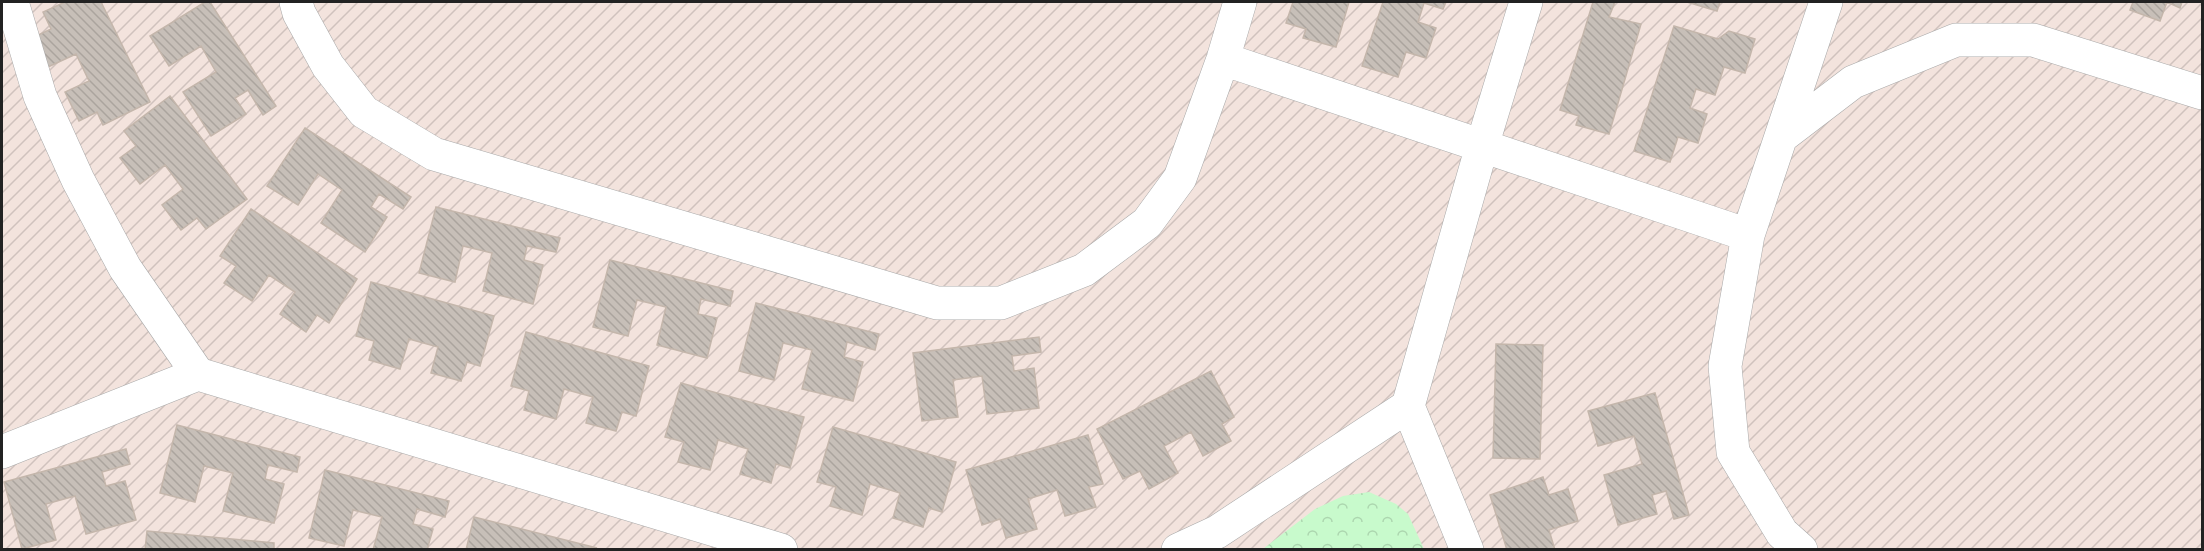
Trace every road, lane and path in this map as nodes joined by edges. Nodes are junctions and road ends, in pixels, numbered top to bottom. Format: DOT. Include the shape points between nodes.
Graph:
graph roads {
  1 [pos="12,2"];
  2 [pos="296,2"];
  3 [pos="1240,2"];
  4 [pos="1526,2"];
  5 [pos="1826,2"];
  6 [pos="1223,59"];
  7 [pos="2202,93"];
  8 [pos="1780,137"];
  9 [pos="1482,146"];
  10 [pos="1748,235"];
  11 [pos="198,374"];
  12 [pos="1408,406"];
  13 [pos="2,452"];
  14 [pos="781,549"];
  15 [pos="1178,549"];
  16 [pos="1467,549"];
  17 [pos="1801,549"];
  1 -- 11 [label="street" via="40,96 78,180 125,268"];
  2 -- 6 [label="street" via="328,66 364,112 434,154 937,303 1001,303 1084,270 1147,223 1180,178"];
  3 -- 6 [label="street"];
  4 -- 9 [label="street"];
  5 -- 8 [label="street"];
  6 -- 9 [label="street"];
  7 -- 8 [label="street" via="2033,40 1956,40 1853,82"];
  8 -- 10 [label="street"];
  9 -- 10 [label="street"];
  9 -- 12 [label="street"];
  10 -- 17 [label="street" via="1725,366 1733,452 1782,533"];
  11 -- 13 [label="street"];
  11 -- 14 [label="street"];
  12 -- 15 [label="street" via="1216,532"];
  12 -- 16 [label="street"];
}
